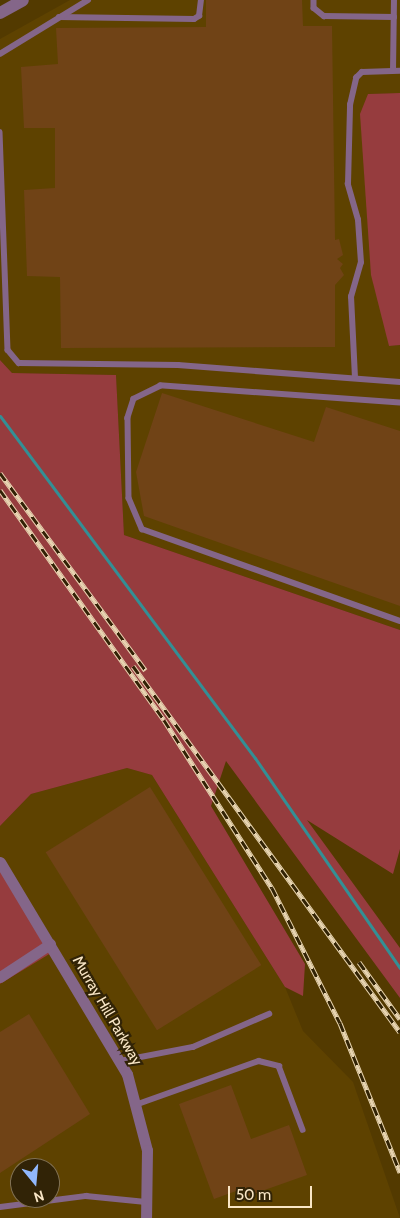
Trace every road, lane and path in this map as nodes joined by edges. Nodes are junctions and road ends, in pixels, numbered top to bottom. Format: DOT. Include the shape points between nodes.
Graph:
graph roads {
  1 [pos="23,0"];
  2 [pos="88,0"];
  3 [pos="201,0"];
  4 [pos="314,0"];
  5 [pos="394,0"];
  6 [pos="0,13"];
  7 [pos="59,17"];
  8 [pos="394,17"];
  9 [pos="0,54"];
  10 [pos="393,71"];
  11 [pos="400,71"];
  12 [pos="0,132"];
  13 [pos="355,378"];
  14 [pos="400,382"];
  15 [pos="400,403"];
  16 [pos="400,621"];
  17 [pos="0,862"];
  18 [pos="50,944"];
  19 [pos="0,977"];
  20 [pos="270,1014"];
  21 [pos="120,1061"];
  22 [pos="138,1104"];
  23 [pos="303,1130"];
  24 [pos="148,1202"];
  25 [pos="0,1207"];
  26 [pos="146,1218"];
  1 -- 6 [label="street"];
  2 -- 7 [label="lane"];
  3 -- 7 [label="lane" via="200,16 194,19"];
  4 -- 8 [label="lane" via="314,8 324,16"];
  5 -- 8 [label="lane"];
  7 -- 9 [label="lane"];
  8 -- 10 [label="lane"];
  10 -- 11 [label="lane"];
  10 -- 13 [label="lane" via="362,72 356,78 350,105 348,184 358,220 361,263 351,297"];
  12 -- 13 [label="lane" via="8,350 20,363 178,365"];
  13 -- 14 [label="lane"];
  15 -- 16 [label="lane" via="161,386 134,399 128,418 129,498 142,529"];
  17 -- 18 [label="street, Murray Hill Parkway"];
  18 -- 19 [label="street"];
  18 -- 21 [label="street, Murray Hill Parkway"];
  20 -- 21 [label="lane" via="193,1047"];
  21 -- 22 [label="street, Murray Hill Parkway"];
  22 -- 23 [label="lane" via="260,1061 279,1066"];
  22 -- 24 [label="street, Murray Hill Parkway" via="148,1150"];
  24 -- 25 [label="lane" via="86,1196"];
  24 -- 26 [label="street, Murray Hill Parkway"];
}
